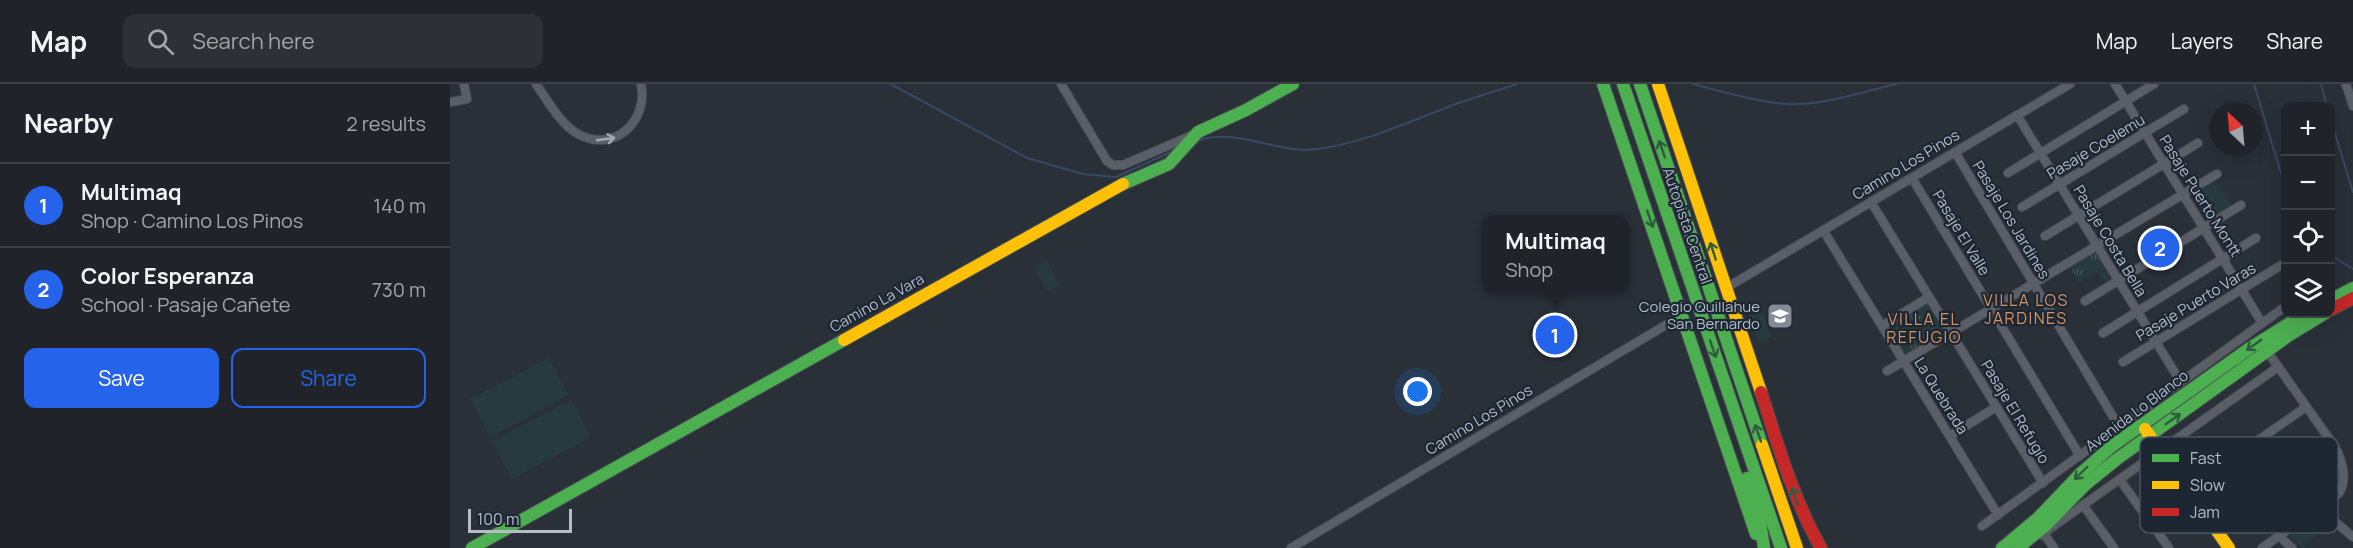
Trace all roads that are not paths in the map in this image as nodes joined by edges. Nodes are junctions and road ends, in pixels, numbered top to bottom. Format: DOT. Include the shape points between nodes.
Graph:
graph roads {
  1 [pos="464,84"];
  2 [pos="536,84"];
  3 [pos="641,84"];
  4 [pos="1061,84"];
  5 [pos="1293,84"];
  6 [pos="1603,84"];
  7 [pos="1623,84"];
  8 [pos="1640,84"];
  9 [pos="1658,84"];
  10 [pos="2070,84"];
  11 [pos="2115,84"];
  12 [pos="2154,84"];
  13 [pos="2346,84"];
  14 [pos="450,102"];
  15 [pos="2125,102"];
  16 [pos="2353,106"];
  17 [pos="2184,109"];
  18 [pos="2017,115"];
  19 [pos="2144,133"];
  20 [pos="1195,135"];
  21 [pos="2198,143"];
  22 [pos="1955,152"];
  23 [pos="2041,153"];
  24 [pos="2163,164"];
  25 [pos="2008,173"];
  26 [pos="2217,174"];
  27 [pos="1912,178"];
  28 [pos="2060,185"];
  29 [pos="2183,195"];
  30 [pos="1871,202"];
  31 [pos="2241,205"];
  32 [pos="2022,207"];
  33 [pos="2078,215"];
  34 [pos="2203,228"];
  35 [pos="1823,230"];
  36 [pos="2045,236"];
  37 [pos="2256,238"];
  38 [pos="2098,247"];
  39 [pos="2222,259"];
  40 [pos="2281,265"];
  41 [pos="2118,280"];
  42 [pos="2034,285"];
  43 [pos="1726,288"];
  44 [pos="2353,288"];
  45 [pos="2241,290"];
  46 [pos="1929,297"];
  47 [pos="2335,298"];
  48 [pos="2353,298"];
  49 [pos="2085,301"];
  50 [pos="2335,308"];
  51 [pos="1991,310"];
  52 [pos="2281,310"];
  53 [pos="2137,311"];
  54 [pos="1681,316"];
  55 [pos="2297,318"];
  56 [pos="2318,318"];
  57 [pos="2262,323"];
  58 [pos="1882,326"];
  59 [pos="2103,333"];
  60 [pos="1951,334"];
  61 [pos="2156,342"];
  62 [pos="2267,351"];
  63 [pos="1904,362"];
  64 [pos="2123,362"];
  65 [pos="2278,367"];
  66 [pos="1887,372"];
  67 [pos="1721,373"];
  68 [pos="2180,381"];
  69 [pos="2307,406"];
  70 [pos="1996,407"];
  71 [pos="2134,414"];
  72 [pos="2118,425"];
  73 [pos="2142,425"];
  74 [pos="2150,435"];
  75 [pos="1950,436"];
  76 [pos="2147,437"];
  77 [pos="2180,437"];
  78 [pos="2263,437"];
  79 [pos="2329,437"];
  80 [pos="2140,443"];
  81 [pos="2338,454"];
  82 [pos="2080,456"];
  83 [pos="2140,466"];
  84 [pos="2120,480"];
  85 [pos="2043,483"];
  86 [pos="2338,494"];
  87 [pos="2084,506"];
  88 [pos="2140,508"];
  89 [pos="1998,515"];
  90 [pos="2338,524"];
  91 [pos="1982,526"];
  92 [pos="2158,533"];
  93 [pos="2219,533"];
  94 [pos="2283,533"];
  95 [pos="2038,535"];
  96 [pos="2279,536"];
  97 [pos="2353,537"];
  98 [pos="472,548"];
  99 [pos="1291,548"];
  100 [pos="1762,548"];
  101 [pos="1781,548"];
  102 [pos="1797,548"];
  103 [pos="1821,548"];
  104 [pos="2002,548"];
  105 [pos="2018,548"];
  106 [pos="2054,548"];
  107 [pos="2114,548"];
  108 [pos="2169,548"];
  109 [pos="2229,548"];
  110 [pos="2262,548"];
  111 [pos="2292,548"];
  1 -- 14 [label="street" via="467,99"];
  2 -- 3 [label="street, one-way" via="568,127 599,140 620,135 634,123 643,101"];
  4 -- 20 [label="street" via="1113,165 1123,165"];
  5 -- 20 [label="main road, Camino La Vara"];
  6 -- 54 [label="main road, one-way"];
  7 -- 67 [label="main road, Autopista Central, one-way"];
  102 -- 8 [label="main road, Autopista Central, one-way"];
  43 -- 9 [label="main road, one-way"];
  10 -- 18 [label="street, Camino Los Pinos"];
  11 -- 15 [label="street, Pasaje Puerto Montt"];
  12 -- 15 [label="street"];
  13 -- 16 [label="street"];
  15 -- 19 [label="street, Pasaje Puerto Montt"];
  15 -- 23 [label="street"];
  17 -- 19 [label="street, Pasaje Coelemu"];
  18 -- 22 [label="street, Camino Los Pinos"];
  18 -- 23 [label="street, Pasaje Costa Bella"];
  19 -- 24 [label="street, Pasaje Puerto Montt"];
  19 -- 28 [label="street, Pasaje Coelemu"];
  20 -- 98 [label="main road, Camino La Vara" via="1169,164 1135,177"];
  21 -- 24 [label="street"];
  22 -- 27 [label="street, Camino Los Pinos"];
  22 -- 42 [label="street, Pasaje Los Jardines"];
  23 -- 25 [label="street"];
  23 -- 28 [label="street, Pasaje Costa Bella"];
  24 -- 29 [label="street, Pasaje Puerto Montt"];
  24 -- 33 [label="street"];
  26 -- 29 [label="street"];
  27 -- 30 [label="street, Camino Los Pinos"];
  27 -- 51 [label="street, Pasaje El Valle"];
  28 -- 32 [label="street, Pasaje Coelemu"];
  28 -- 33 [label="street, Pasaje Costa Bella"];
  29 -- 34 [label="street, Pasaje Puerto Montt"];
  29 -- 38 [label="street"];
  30 -- 35 [label="street, Camino Los Pinos"];
  30 -- 46 [label="street, Pasaje El Refugio"];
  31 -- 34 [label="street"];
  33 -- 36 [label="street"];
  33 -- 38 [label="street, Pasaje Costa Bella"];
  34 -- 39 [label="street, Pasaje Puerto Montt"];
  34 -- 41 [label="street"];
  35 -- 43 [label="street, Camino Los Pinos"];
  35 -- 58 [label="street, La Quebrada"];
  37 -- 39 [label="street"];
  38 -- 41 [label="street, Pasaje Costa Bella"];
  38 -- 42 [label="street"];
  39 -- 45 [label="street, Pasaje Puerto Montt"];
  39 -- 53 [label="street"];
  40 -- 45 [label="street, Pasaje Puerto Varas"];
  41 -- 49 [label="street"];
  41 -- 53 [label="street, Pasaje Costa Bella"];
  42 -- 51 [label="street"];
  42 -- 72 [label="street, Pasaje Los Jardines"];
  103 -- 43 [label="main road, one-way" via="1800,509"];
  44 -- 47 [label="main road"];
  45 -- 57 [label="street, Pasaje Puerto Montt"];
  45 -- 61 [label="street, Pasaje Puerto Varas"];
  46 -- 58 [label="street"];
  46 -- 60 [label="street, Pasaje El Refugio"];
  48 -- 50 [label="main road"];
  51 -- 60 [label="street"];
  51 -- 82 [label="street, Pasaje El Valle"];
  52 -- 57 [label="street, Avenida Lo Blanco"];
  53 -- 59 [label="street"];
  53 -- 61 [label="street, Pasaje Costa Bella"];
  54 -- 99 [label="street, Camino Los Pinos"];
  54 -- 100 [label="main road"];
  55 -- 73 [label="main road, Avenida Lo Blanco, one-way"];
  56 -- 62 [label="main road, Avenida Lo Blanco"];
  57 -- 68 [label="street, Avenida Lo Blanco"];
  58 -- 63 [label="street, La Quebrada"];
  60 -- 63 [label="street"];
  60 -- 70 [label="street, Pasaje El Refugio"];
  61 -- 64 [label="street, Pasaje Puerto Varas"];
  61 -- 68 [label="street, Pasaje Costa Bella"];
  62 -- 65 [label="street"];
  74 -- 62 [label="main road, Avenida Lo Blanco, one-way"];
  63 -- 66 [label="street"];
  63 -- 75 [label="street, La Quebrada"];
  65 -- 69 [label="street"];
  65 -- 77 [label="street, Avenida Lo Blanco"];
  67 -- 100 [label="main road" via="1728,417 1757,510"];
  67 -- 101 [label="main road, Autopista Central"];
  68 -- 71 [label="street, Avenida Lo Blanco"];
  69 -- 78 [label="street"];
  69 -- 79 [label="street"];
  70 -- 75 [label="street"];
  70 -- 85 [label="street, Pasaje El Refugio"];
  71 -- 72 [label="street, Avenida Lo Blanco"];
  71 -- 73 [label="street"];
  72 -- 82 [label="street, Avenida Lo Blanco"];
  73 -- 74 [label="main road"];
  73 -- 104 [label="main road, Avenida Lo Blanco, one-way" via="2091,463 2038,518"];
  74 -- 76 [label="main road, Avenida Lo Blanco"];
  75 -- 89 [label="street, La Quebrada"];
  80 -- 95 [label="main road, Avenida Lo Blanco" via="2096,476"];
  81 -- 86 [label="street" via="2345,481"];
  82 -- 85 [label="street, Avenida Lo Blanco"];
  83 -- 84 [label="street, Avenida Lo Blanco"];
  84 -- 87 [label="street, Avenida Lo Blanco"];
  84 -- 88 [label="street"];
  85 -- 89 [label="street, Avenida Lo Blanco"];
  87 -- 95 [label="street, Avenida Lo Blanco"];
  87 -- 107 [label="street"];
  89 -- 91 [label="street, Avenida Lo Blanco"];
  90 -- 97 [label="street"];
  92 -- 108 [label="street"];
  93 -- 109 [label="main road"];
  94 -- 96 [label="street"];
  95 -- 105 [label="main road, Avenida Lo Blanco"];
  95 -- 106 [label="street"];
  96 -- 110 [label="street"];
  96 -- 111 [label="street"];
}
